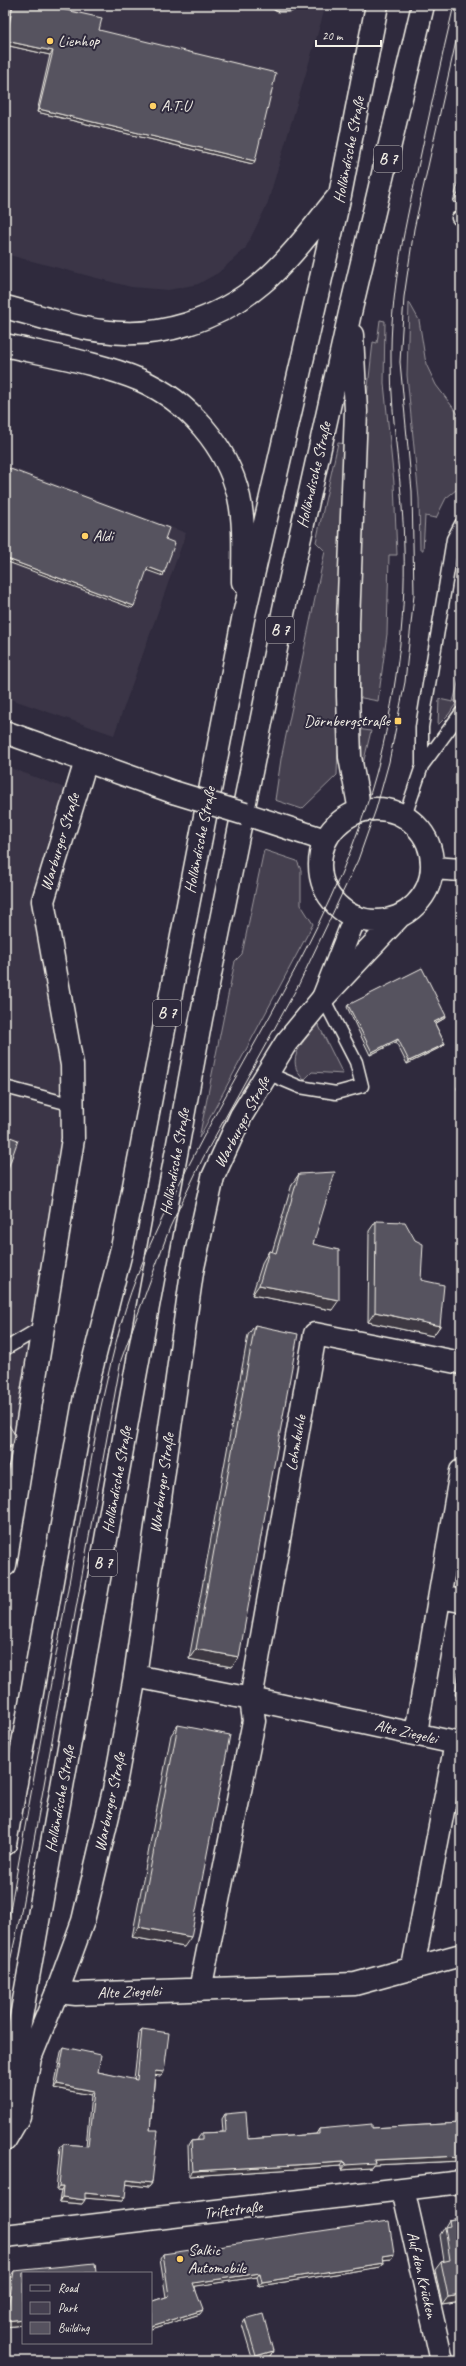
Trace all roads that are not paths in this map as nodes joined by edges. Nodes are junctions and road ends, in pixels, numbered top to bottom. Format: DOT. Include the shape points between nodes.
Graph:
graph roads {
  1 [pos="279,5"];
  2 [pos="289,5"];
  3 [pos="377,5"];
  4 [pos="424,5"];
  5 [pos="340,195"];
  6 [pos="5,307"];
  7 [pos="350,313"];
  8 [pos="5,345"];
  9 [pos="461,524"];
  10 [pos="243,619"];
  11 [pos="461,713"];
  12 [pos="5,732"];
  13 [pos="86,761"];
  14 [pos="422,766"];
  15 [pos="360,811"];
  16 [pos="405,816"];
  17 [pos="326,840"];
  18 [pos="433,868"];
  19 [pos="461,870"];
  20 [pos="400,916"];
  21 [pos="355,917"];
  22 [pos="323,998"];
  23 [pos="267,1073"];
  24 [pos="5,1087"];
  25 [pos="72,1104"];
  26 [pos="42,1327"];
  27 [pos="5,1349"];
  28 [pos="461,1363"];
  29 [pos="461,1471"];
  30 [pos="5,1565"];
  31 [pos="440,1597"];
  32 [pos="461,1601"];
  33 [pos="135,1676"];
  34 [pos="251,1699"];
  35 [pos="416,1733"];
  36 [pos="5,1844"];
  37 [pos="461,1955"];
  38 [pos="414,1967"];
  39 [pos="200,1990"];
  40 [pos="57,1992"];
  41 [pos="5,2107"];
  42 [pos="5,2140"];
  43 [pos="461,2182"];
  44 [pos="403,2190"];
  45 [pos="5,2236"];
  46 [pos="442,2361"];
  1 -- 2 [label="lane"];
  3 -- 5 [label="main road, Holländische Straße / B 7"];
  4 -- 7 [label="main road, Holländische Straße / B 7"];
  5 -- 6 [label="main road" via="263,283 243,298 200,321 152,332 121,333 78,327"];
  5 -- 10 [label="main road, Holländische Straße / B 7"];
  7 -- 15 [label="main road" via="356,410 348,623 348,696 350,757"];
  7 -- 41 [label="main road, Holländische Straße / B 7" via="284,609 201,1019"];
  8 -- 10 [label="main road" via="140,380 177,402 208,433 221,452 238,496 242,519"];
  9 -- 14 [label="lane" via="453,539 422,727"];
  10 -- 36 [label="main road, Holländische Straße / B 7" via="122,1248 86,1390"];
  11 -- 14 [label="lane"];
  12 -- 13 [label="main road"];
  13 -- 17 [label="main road, bridge" via="173,792"];
  13 -- 25 [label="main road, Warburger Straße" via="43,901 72,1065"];
  14 -- 16 [label="lane"];
  15 -- 16 [label="main road" via="386,810"];
  15 -- 17 [label="main road" via="346,817 334,827"];
  16 -- 18 [label="main road" via="426,838 432,852"];
  17 -- 21 [label="main road" via="321,854 320,870 324,885 334,901"];
  18 -- 19 [label="main road"];
  18 -- 20 [label="main road" via="430,883 423,897 413,908"];
  20 -- 21 [label="main road" via="385,921"];
  20 -- 22 [label="main road, Warburger Straße"];
  21 -- 22 [label="main road, Warburger Straße"];
  22 -- 23 [label="main road, Warburger Straße" via="286,1043"];
  22 -- 23 [label="lane" via="356,1062 362,1086 336,1093 300,1087"];
  23 -- 33 [label="main road, Warburger Straße" via="241,1116 213,1177 194,1265"];
  24 -- 25 [label="lane"];
  25 -- 26 [label="main road, Warburger Straße" via="73,1139"];
  26 -- 27 [label="lane"];
  26 -- 30 [label="main road, Warburger Straße"];
  28 -- 34 [label="main road, Lehmkuhle" via="315,1334"];
  29 -- 31 [label="main road"];
  31 -- 32 [label="main road"];
  31 -- 35 [label="main road"];
  33 -- 34 [label="main road, Alte Ziegelei"];
  33 -- 40 [label="main road, Warburger Straße" via="114,1790 85,1914"];
  34 -- 35 [label="main road, Alte Ziegelei"];
  34 -- 39 [label="main road" via="254,1721"];
  35 -- 38 [label="main road, Alte Ziegelei" via="456,1743"];
  37 -- 38 [label="main road, Alte Ziegelei"];
  38 -- 39 [label="main road, Alte Ziegelei" via="355,1984"];
  39 -- 40 [label="main road, Alte Ziegelei" via="76,1994"];
  40 -- 42 [label="main road, Warburger Straße" via="30,2058 19,2116"];
  43 -- 44 [label="main road, Triftstraße"];
  44 -- 45 [label="main road, Triftstraße"];
  44 -- 46 [label="main road, Auf den Krücken"];
}
